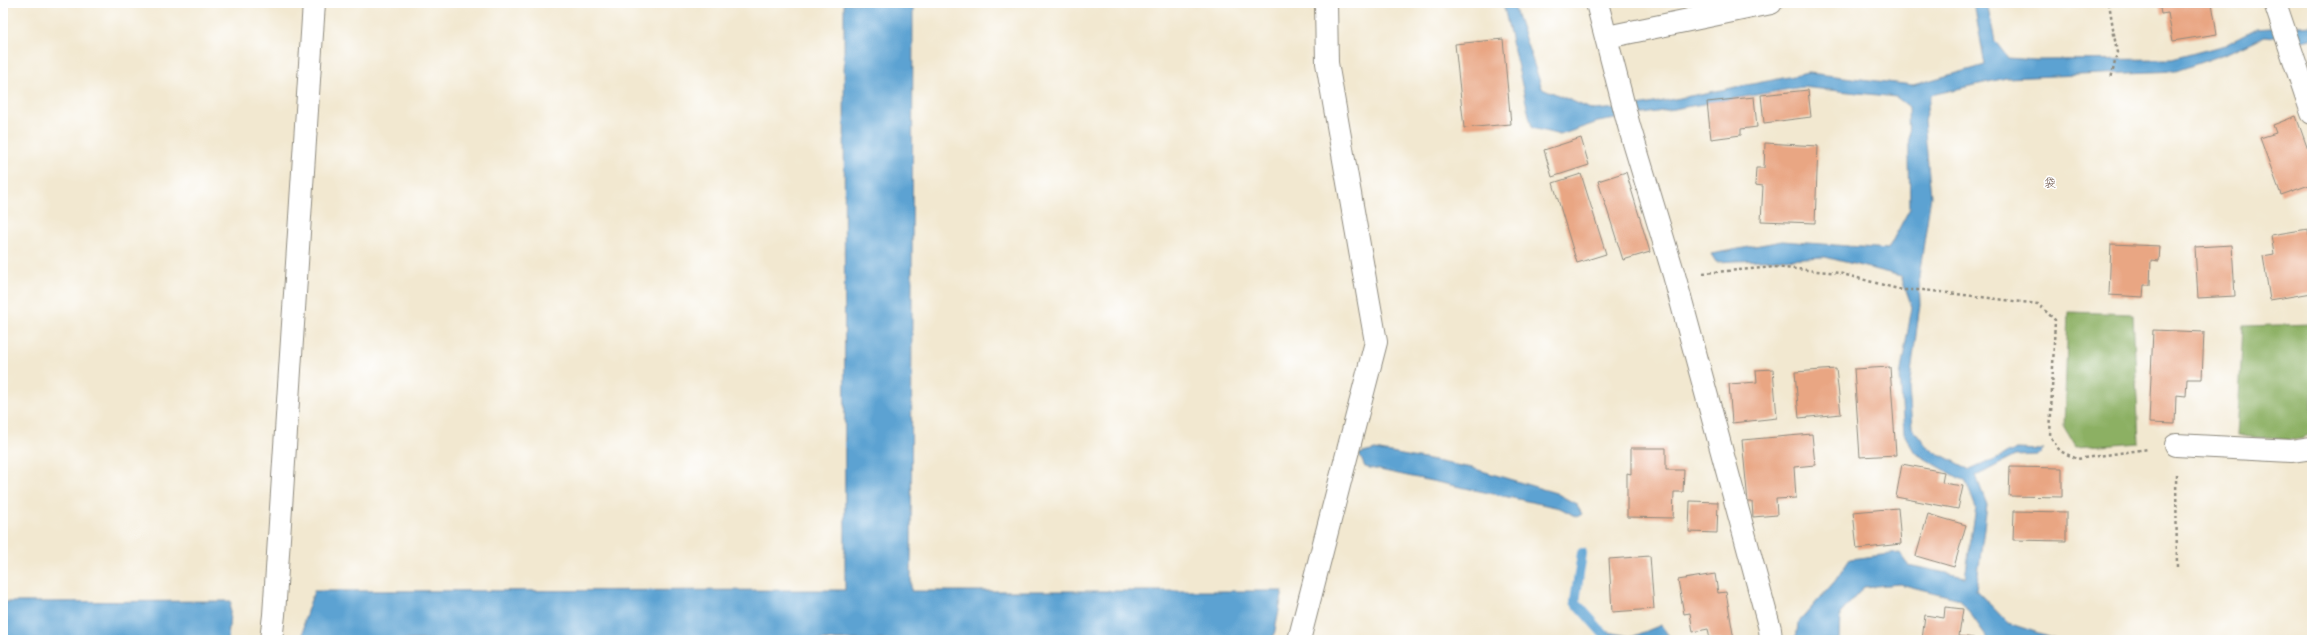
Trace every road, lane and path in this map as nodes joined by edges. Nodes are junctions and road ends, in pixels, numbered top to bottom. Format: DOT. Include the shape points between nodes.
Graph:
graph roads {
  1 [pos="314,3"];
  2 [pos="1326,3"];
  3 [pos="1597,3"];
  4 [pos="1771,3"];
  5 [pos="2109,3"];
  6 [pos="2281,23"];
  7 [pos="1607,37"];
  8 [pos="2111,79"];
  9 [pos="2312,113"];
  10 [pos="1674,275"];
  11 [pos="2176,445"];
  12 [pos="2312,448"];
  13 [pos="2177,570"];
  14 [pos="271,640"];
  15 [pos="1299,640"];
  16 [pos="1771,640"];
  1 -- 14 [label="street"];
  2 -- 15 [label="street" via="1327,63 1376,342"];
  3 -- 7 [label="street"];
  4 -- 7 [label="street"];
  5 -- 8 [label="path" via="2116,53"];
  6 -- 9 [label="street"];
  7 -- 10 [label="street" via="1629,126"];
  10 -- 11 [label="path" via="1774,267 1839,273 1902,290 1924,290 2038,304 2055,320 2050,436 2060,451 2077,459"];
  10 -- 16 [label="street" via="1746,538"];
  11 -- 12 [label="street" via="2291,450"];
  11 -- 13 [label="path"];
}
